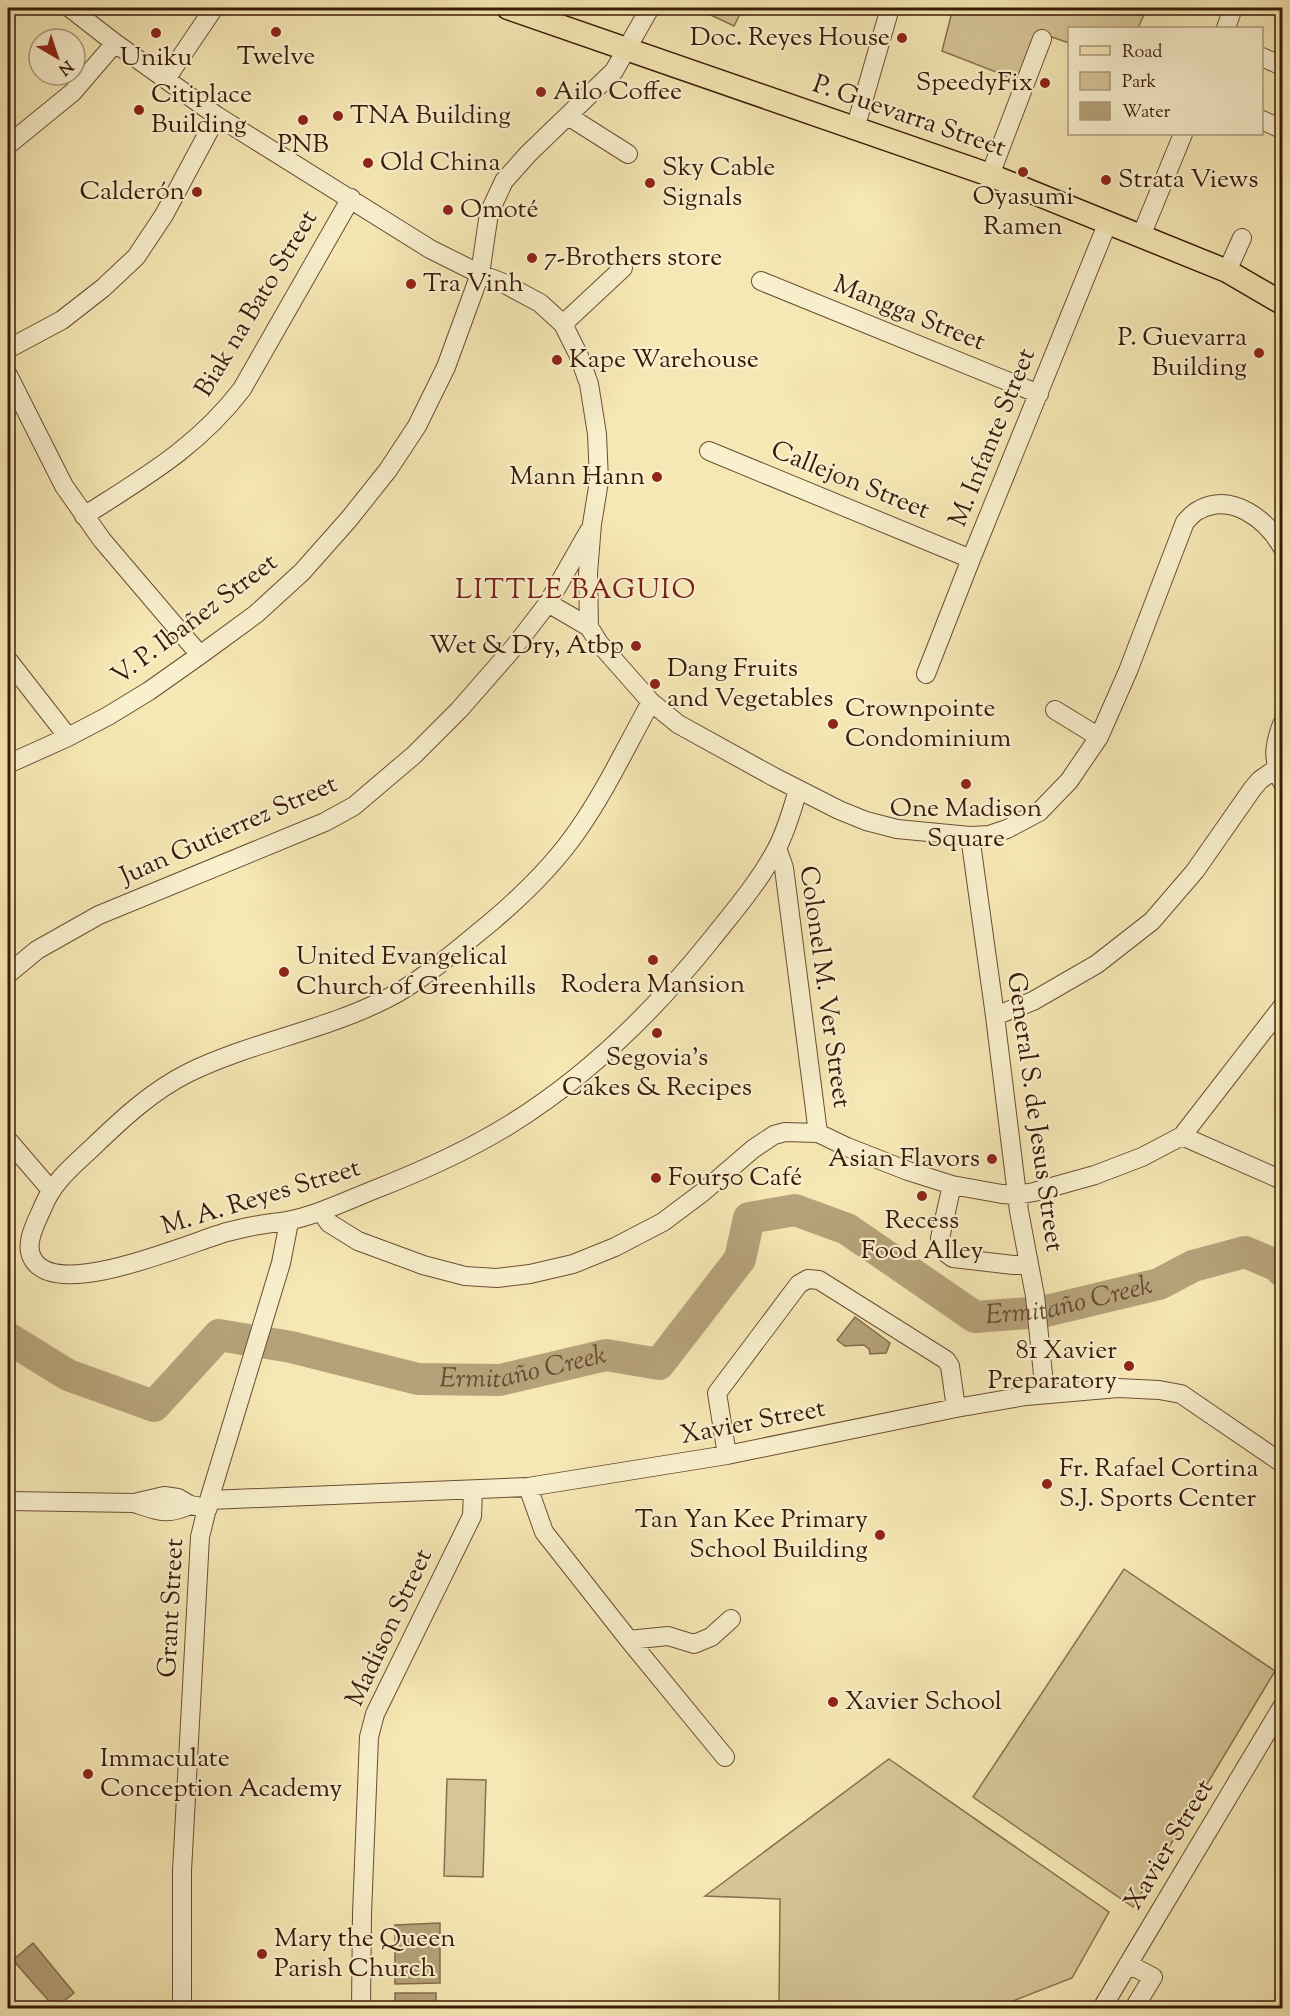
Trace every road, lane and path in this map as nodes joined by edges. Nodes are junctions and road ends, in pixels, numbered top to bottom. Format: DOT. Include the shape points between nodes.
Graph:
graph roads {
  1 [pos="70,8"];
  2 [pos="214,8"];
  3 [pos="508,8"];
  4 [pos="890,8"];
  5 [pos="1233,8"];
  6 [pos="642,12"];
  7 [pos="1226,27"];
  8 [pos="1042,39"];
  9 [pos="115,43"];
  10 [pos="627,50"];
  11 [pos="1263,57"];
  12 [pos="1282,66"];
  13 [pos="166,79"];
  14 [pos="217,116"];
  15 [pos="568,116"];
  16 [pos="1263,120"];
  17 [pos="1279,128"];
  18 [pos="855,129"];
  19 [pos="1183,135"];
  20 [pos="8,146"];
  21 [pos="628,154"];
  22 [pos="990,175"];
  23 [pos="351,198"];
  24 [pos="1108,222"];
  25 [pos="1141,236"];
  26 [pos="1242,237"];
  27 [pos="623,268"];
  28 [pos="1227,271"];
  29 [pos="480,274"];
  30 [pos="760,281"];
  31 [pos="1282,303"];
  32 [pos="563,324"];
  33 [pos="8,350"];
  34 [pos="8,375"];
  35 [pos="1038,394"];
  36 [pos="709,450"];
  37 [pos="84,516"];
  38 [pos="592,524"];
  39 [pos="1281,540"];
  40 [pos="971,559"];
  41 [pos="548,603"];
  42 [pos="589,627"];
  43 [pos="200,655"];
  44 [pos="8,660"];
  45 [pos="926,674"];
  46 [pos="651,702"];
  47 [pos="1055,710"];
  48 [pos="1282,724"];
  49 [pos="68,737"];
  50 [pos="1099,737"];
  51 [pos="8,764"];
  52 [pos="1280,775"];
  53 [pos="798,790"];
  54 [pos="970,836"];
  55 [pos="777,848"];
  56 [pos="8,974"];
  57 [pos="1282,1007"];
  58 [pos="995,1016"];
  59 [pos="818,1133"];
  60 [pos="1182,1136"];
  61 [pos="8,1140"];
  62 [pos="1282,1180"];
  63 [pos="952,1185"];
  64 [pos="50,1189"];
  65 [pos="1017,1195"];
  66 [pos="321,1211"];
  67 [pos="289,1222"];
  68 [pos="1029,1265"];
  69 [pos="1045,1394"];
  70 [pos="956,1408"];
  71 [pos="728,1455"];
  72 [pos="1282,1463"];
  73 [pos="528,1487"];
  74 [pos="473,1490"];
  75 [pos="8,1501"];
  76 [pos="202,1504"];
  77 [pos="731,1619"];
  78 [pos="629,1640"];
  79 [pos="1282,1707"];
  80 [pos="725,1757"];
  81 [pos="1128,1964"];
  82 [pos="182,2008"];
  83 [pos="361,2008"];
  84 [pos="1102,2008"];
  85 [pos="1134,2008"];
  1 -- 9 [label="street"];
  2 -- 13 [label="street"];
  3 -- 10 [label="main road, P. Guevarra Street"];
  4 -- 18 [label="street"];
  5 -- 7 [label="street"];
  6 -- 10 [label="street, V. P. Ibañez Street"];
  8 -- 22 [label="street"];
  9 -- 13 [label="street"];
  9 -- 20 [label="street" via="73,92"];
  10 -- 15 [label="street, V. P. Ibañez Street" via="614,70"];
  10 -- 18 [label="main road, P. Guevarra Street"];
  11 -- 12 [label="street"];
  13 -- 14 [label="street"];
  14 -- 23 [label="street"];
  14 -- 33 [label="street" via="181,168 164,215 136,257 62,320"];
  15 -- 21 [label="street"];
  15 -- 29 [label="street, V. P. Ibañez Street" via="504,181 489,213"];
  16 -- 17 [label="street"];
  18 -- 22 [label="main road, P. Guevarra Street"];
  19 -- 25 [label="street"];
  22 -- 24 [label="main road, P. Guevarra Street" via="1069,202"];
  23 -- 29 [label="street" via="430,249"];
  23 -- 37 [label="street, Biak na Bato Street" via="242,390 224,412 174,458"];
  24 -- 25 [label="main road, P. Guevarra Street"];
  24 -- 35 [label="street, M. Infante Street"];
  25 -- 28 [label="main road, P. Guevarra Street"];
  26 -- 28 [label="street"];
  27 -- 32 [label="street"];
  28 -- 31 [label="main road, P. Guevarra Street"];
  29 -- 32 [label="street" via="540,303"];
  29 -- 43 [label="street, V. P. Ibañez Street" via="446,367 417,426 388,470 302,572 256,614"];
  30 -- 35 [label="street, Mangga Street"];
  32 -- 38 [label="street" via="589,384 597,434 599,481"];
  34 -- 37 [label="street" via="64,486"];
  35 -- 40 [label="street, M. Infante Street"];
  36 -- 40 [label="street, Callejon Street"];
  37 -- 43 [label="street"];
  38 -- 41 [label="street, Juan Gutierrez Street"];
  38 -- 42 [label="street"];
  39 -- 50 [label="street" via="1261,520 1227,504 1199,510 1185,522"];
  40 -- 45 [label="street, M. Infante Street"];
  41 -- 42 [label="street"];
  41 -- 56 [label="street, Juan Gutierrez Street" via="459,710 354,806 325,822 99,915 37,950"];
  42 -- 46 [label="street"];
  43 -- 49 [label="street, V. P. Ibañez Street" via="149,691"];
  44 -- 49 [label="street"];
  46 -- 53 [label="street" via="678,724"];
  46 -- 64 [label="street" via="576,833 533,884 434,968 388,999 184,1075 146,1100"];
  47 -- 50 [label="street"];
  48 -- 52 [label="street" via="1274,754"];
  49 -- 51 [label="street, V. P. Ibañez Street"];
  50 -- 54 [label="street" via="1069,781 1039,812 1007,829"];
  52 -- 58 [label="street" via="1260,780 1195,871 1152,921 1098,964 1033,1001"];
  53 -- 54 [label="street" via="839,810 897,829"];
  53 -- 55 [label="street, M. A. Reyes Street"];
  54 -- 58 [label="street, General S. de Jesus Street"];
  55 -- 59 [label="street, Colonel M. Ver Street" via="784,868"];
  55 -- 66 [label="street, M. A. Reyes Street" via="688,969 619,1041 583,1071 512,1124 464,1151 429,1169"];
  57 -- 60 [label="street"];
  58 -- 65 [label="street, General S. de Jesus Street"];
  59 -- 63 [label="street"];
  59 -- 66 [label="street" via="774,1135 663,1222 573,1264 530,1274 465,1276 423,1265 358,1242 329,1223"];
  60 -- 62 [label="street"];
  60 -- 65 [label="street" via="1095,1175"];
  61 -- 64 [label="street"];
  63 -- 65 [label="street"];
  63 -- 68 [label="street" via="940,1239 946,1253 953,1258"];
  64 -- 67 [label="street, M. A. Reyes Street" via="30,1244 36,1264 56,1273 105,1270 255,1225"];
  65 -- 68 [label="street, General S. de Jesus Street"];
  66 -- 67 [label="street, M. A. Reyes Street"];
  67 -- 76 [label="street, Grant Street" via="255,1356"];
  68 -- 69 [label="street, General S. de Jesus Street"];
  69 -- 70 [label="street, Xavier Street"];
  69 -- 72 [label="street, Xavier Street" via="1118,1388 1181,1394"];
  70 -- 71 [label="street, Xavier Street"];
  70 -- 71 [label="street" via="946,1360 819,1280 808,1279 799,1284 717,1393"];
  71 -- 73 [label="street, Xavier Street"];
  73 -- 74 [label="street, Xavier Street"];
  73 -- 78 [label="street" via="544,1532"];
  74 -- 76 [label="street, Xavier Street"];
  74 -- 83 [label="street, Madison Street" via="472,1516 375,1714 369,1737"];
  75 -- 76 [label="street, Xavier Street" via="134,1503 161,1512"];
  76 -- 82 [label="street, Grant Street" via="183,1851"];
  77 -- 78 [label="street" via="711,1637 694,1644 668,1636"];
  78 -- 80 [label="street"];
  79 -- 81 [label="street, Xavier Street"];
  81 -- 84 [label="street, Xavier Street"];
  81 -- 85 [label="street" via="1153,1977"];
}
